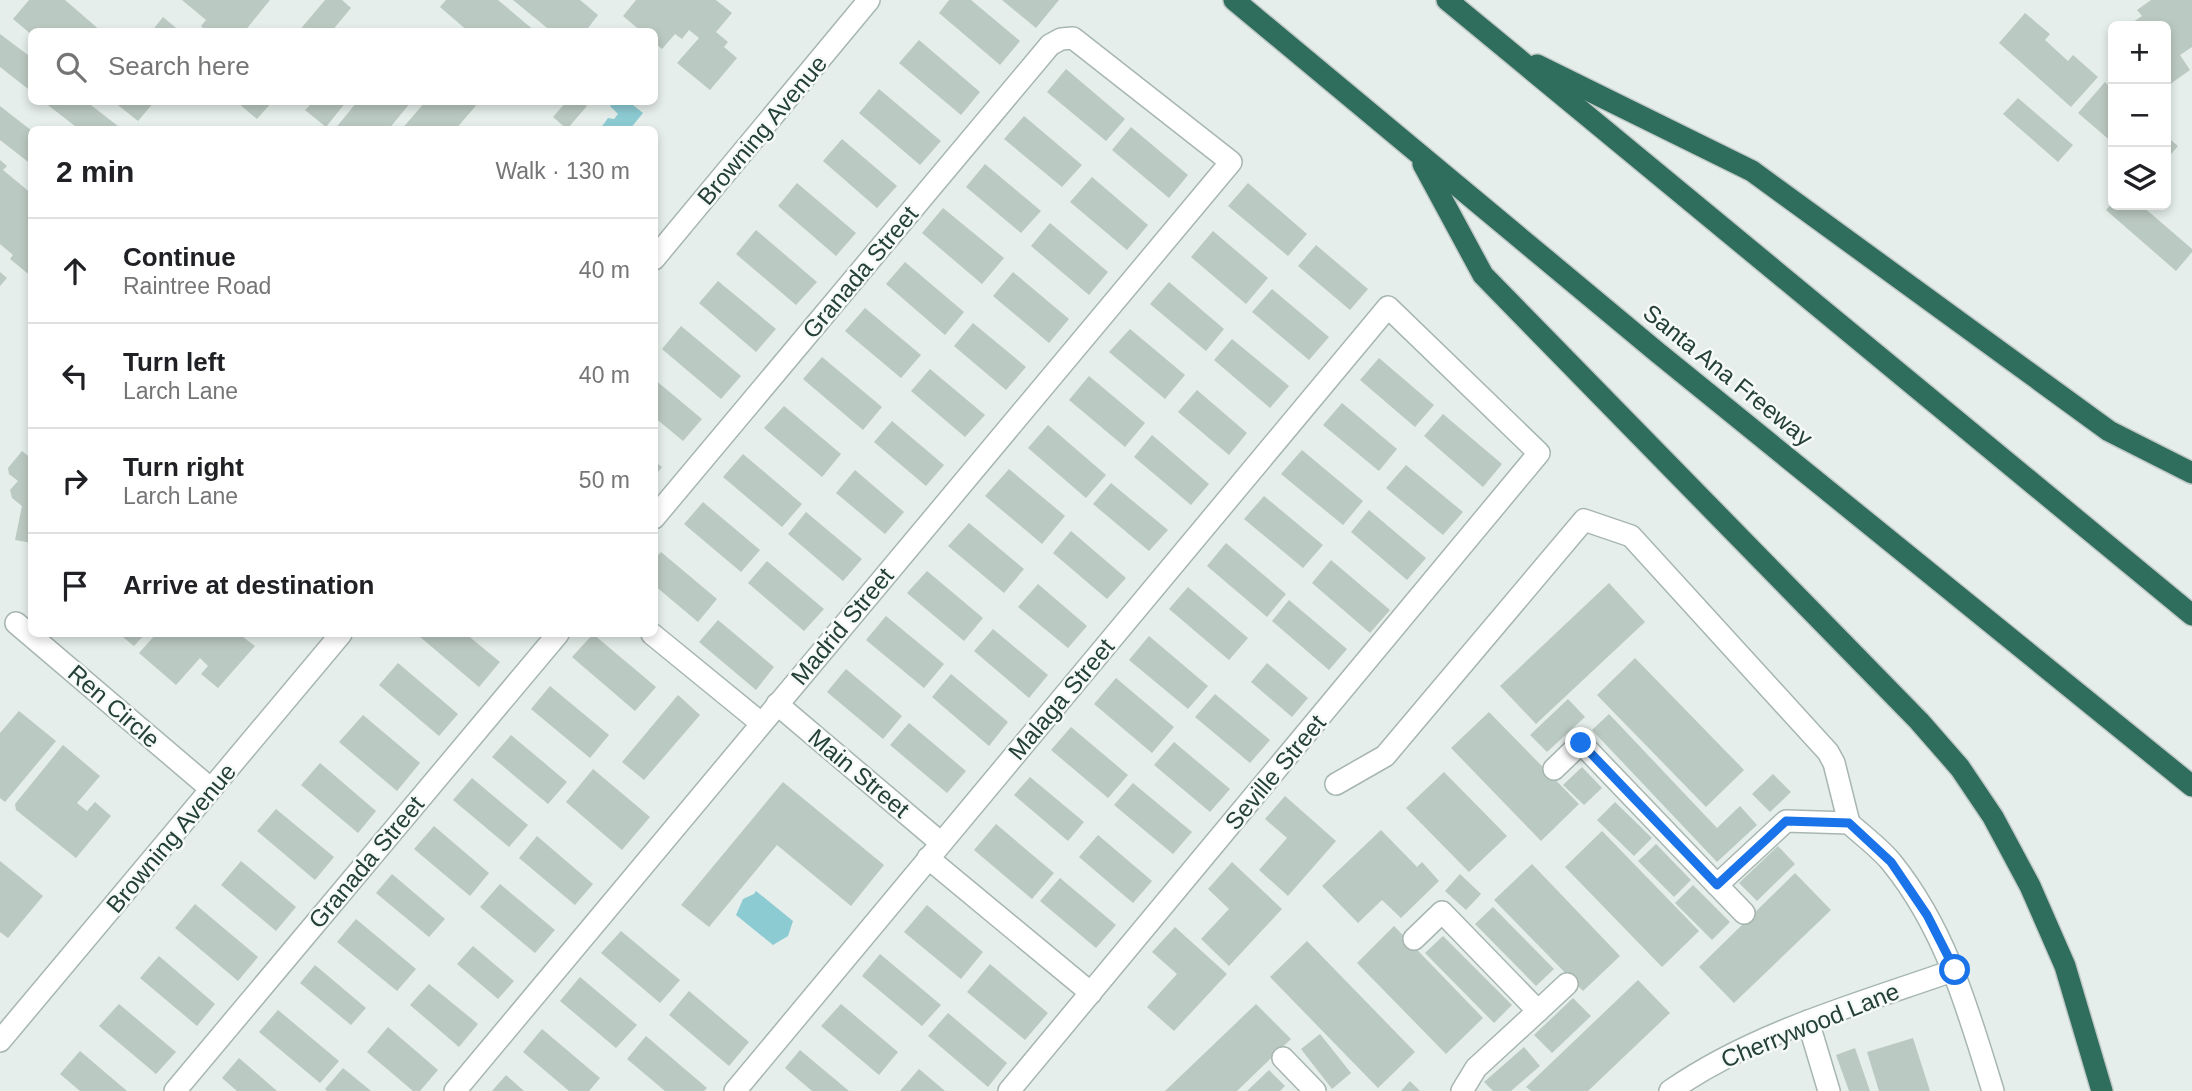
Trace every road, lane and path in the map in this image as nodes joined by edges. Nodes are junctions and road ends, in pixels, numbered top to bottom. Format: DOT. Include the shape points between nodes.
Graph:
graph roads {
  1 [pos="869,0"];
  2 [pos="1234,0"];
  3 [pos="1447,0"];
  4 [pos="1505,49"];
  5 [pos="1417,154"];
  6 [pos="1231,162"];
  7 [pos="658,254"];
  8 [pos="1539,453"];
  9 [pos="2192,473"];
  10 [pos="658,513"];
  11 [pos="2192,615"];
  12 [pos="16,623"];
  13 [pos="28,633"];
  14 [pos="32,637"];
  15 [pos="338,637"];
  16 [pos="555,637"];
  17 [pos="656,637"];
  18 [pos="777,704"];
  19 [pos="761,723"];
  20 [pos="1554,769"];
  21 [pos="1336,784"];
  22 [pos="2192,786"];
  23 [pos="211,789"];
  24 [pos="1849,823"];
  25 [pos="935,851"];
  26 [pos="1717,885"];
  27 [pos="1744,913"];
  28 [pos="1414,939"];
  29 [pos="1955,970"];
  30 [pos="1567,984"];
  31 [pos="1091,993"];
  32 [pos="1538,1011"];
  33 [pos="1808,1021"];
  34 [pos="1,1039"];
  35 [pos="1283,1058"];
  36 [pos="1310,1089"];
  37 [pos="175,1091"];
  38 [pos="455,1091"];
  39 [pos="735,1091"];
  40 [pos="1009,1091"];
  41 [pos="1461,1091"];
  42 [pos="1670,1091"];
  43 [pos="1829,1091"];
  44 [pos="1993,1091"];
  45 [pos="2102,1091"];
  1 -- 7 [label="street, Browning Avenue"];
  2 -- 5 [label="highway, Santa Ana Freeway"];
  3 -- 4 [label="highway"];
  4 -- 9 [label="highway" via="1752,171 2109,431"];
  4 -- 11 [label="highway"];
  5 -- 22 [label="highway, Santa Ana Freeway"];
  5 -- 45 [label="highway" via="1483,275 1960,768 1993,817 2035,897 2065,966"];
  6 -- 10 [label="street, Granada Street" via="1073,38 1050,44"];
  6 -- 18 [label="street, Madrid Street"];
  8 -- 25 [label="street, Malaga Street" via="1388,307"];
  8 -- 31 [label="street, Seville Street"];
  12 -- 13 [label="street, Ren Circle"];
  14 -- 23 [label="street, Ren Circle"];
  15 -- 23 [label="street, Browning Avenue"];
  16 -- 37 [label="street, Granada Street"];
  17 -- 19 [label="street"];
  18 -- 19 [label="street, Madrid Street"];
  18 -- 25 [label="street, Main Street"];
  19 -- 38 [label="street, Madrid Street"];
  20 -- 26 [label="street" via="1581,743"];
  21 -- 24 [label="street" via="1385,756 1584,520 1631,536 1828,752"];
  23 -- 34 [label="street, Browning Avenue"];
  24 -- 26 [label="street" via="1786,821"];
  24 -- 29 [label="street" via="1891,862 1927,915"];
  25 -- 31 [label="street, Main Street"];
  25 -- 39 [label="street, Malaga Street"];
  26 -- 27 [label="street"];
  28 -- 32 [label="street" via="1442,912"];
  29 -- 33 [label="street, Cherrywood Lane"];
  29 -- 44 [label="street"];
  30 -- 32 [label="street"];
  31 -- 40 [label="street, Seville Street"];
  32 -- 41 [label="street" via="1476,1069"];
  33 -- 42 [label="street, Cherrywood Lane" via="1712,1064"];
  33 -- 43 [label="street"];
  35 -- 36 [label="street"];
}
